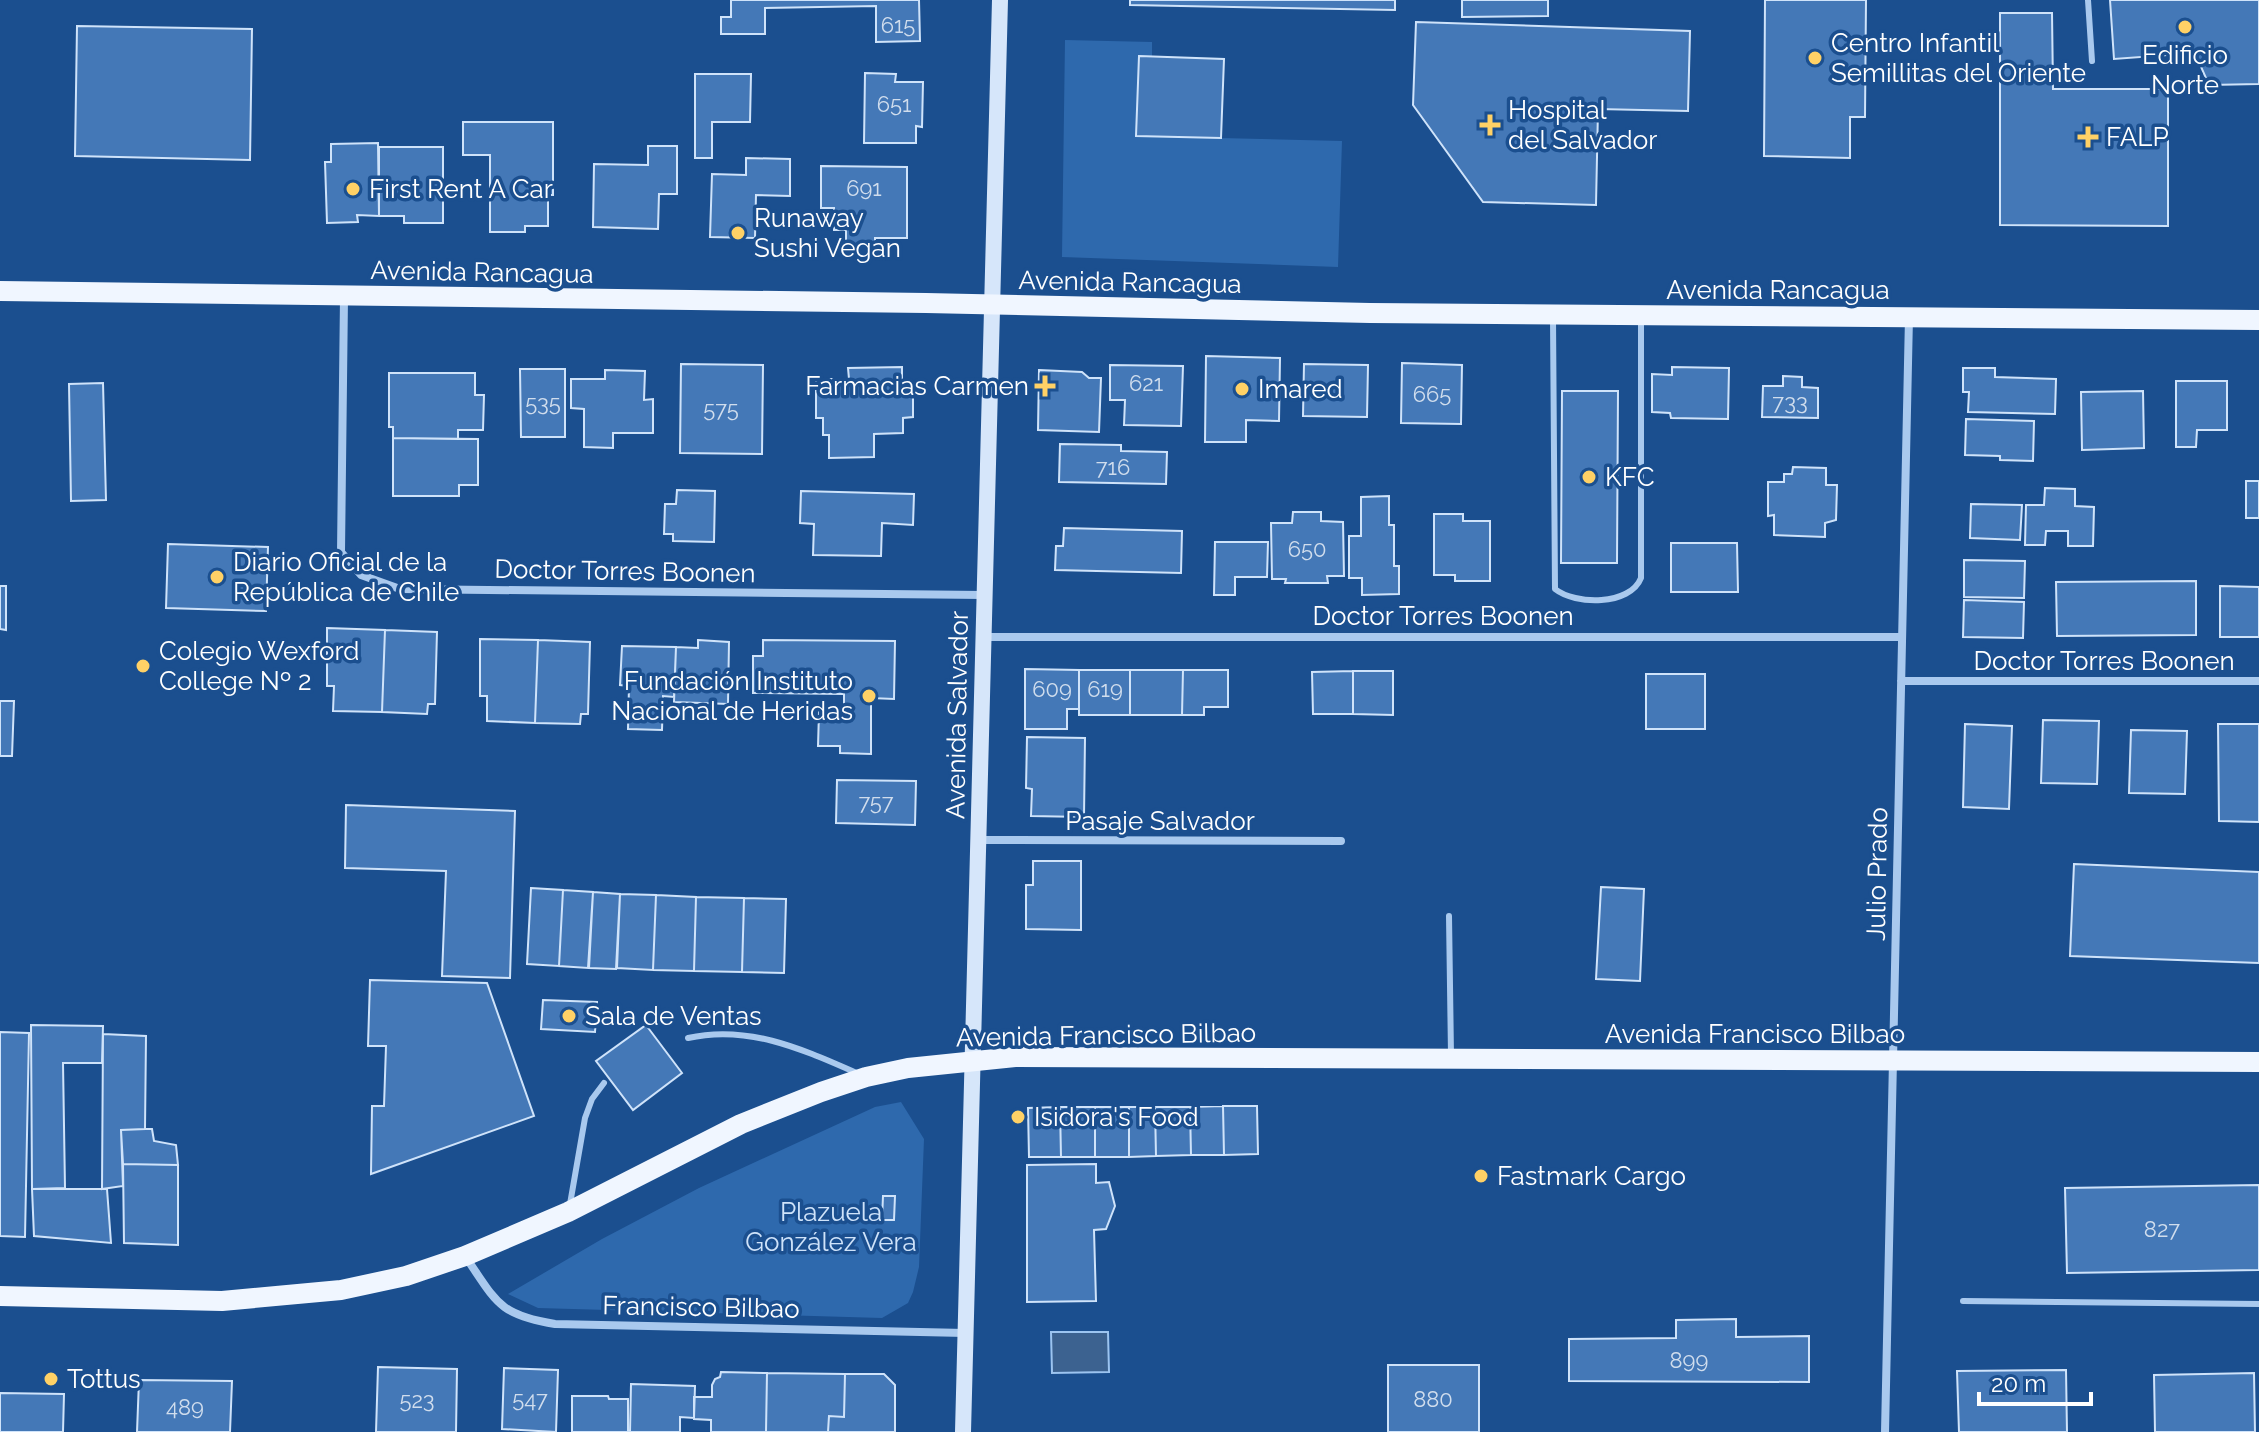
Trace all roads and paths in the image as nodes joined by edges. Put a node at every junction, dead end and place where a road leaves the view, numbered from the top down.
1 (1000, 0) edge
2 (2088, 0) edge
3 (2092, 61) dead end
4 (0, 291) edge
5 (344, 296) junction
6 (991, 305) junction
7 (1553, 314) junction
8 (1641, 315) junction
9 (1909, 317) junction
10 (2259, 320) edge
11 (984, 595) junction
12 (983, 637) junction
13 (1902, 637) junction
14 (1901, 681) junction
15 (2259, 681) edge
16 (978, 840) junction
17 (1341, 841) dead end
18 (1449, 916) dead end
19 (688, 1038) dead end
20 (1451, 1059) junction
21 (973, 1060) junction
22 (1893, 1060) junction
23 (2259, 1062) edge
24 (866, 1077) junction
25 (604, 1083) dead end
26 (568, 1212) junction
27 (465, 1256) junction
28 (0, 1296) edge
29 (1963, 1301) dead end
30 (2259, 1304) edge
31 (966, 1333) junction
32 (963, 1432) edge
33 (1885, 1432) edge

1 - 6 main road, Avenida Salvador
2 - 3 lane
4 - 5 main road, Avenida Rancagua
5 - 6 main road, Avenida Rancagua
5 - 11 street, Doctor Torres Boonen
6 - 7 main road, Avenida Rancagua
6 - 11 main road, Avenida Salvador
7 - 8 main road, Avenida Rancagua
7 - 8 lane
8 - 9 main road, Avenida Rancagua
9 - 10 main road, Avenida Rancagua
9 - 13 street, Julio Prado
11 - 12 main road, Avenida Salvador
12 - 13 street, Doctor Torres Boonen
12 - 16 main road, Avenida Salvador
13 - 14 street, Julio Prado
14 - 15 street, Doctor Torres Boonen
14 - 22 street, Julio Prado
16 - 17 street, Pasaje Salvador
16 - 21 main road, Avenida Salvador
18 - 20 lane
19 - 24 lane
20 - 21 main road, Avenida Francisco Bilbao
20 - 22 main road, Avenida Francisco Bilbao
21 - 24 main road, Avenida Francisco Bilbao
21 - 31 main road, Avenida Salvador
22 - 23 main road, Avenida Francisco Bilbao
22 - 33 street, Julio Prado
24 - 26 main road, Avenida Francisco Bilbao
25 - 26 lane
26 - 27 main road, Avenida Francisco Bilbao
27 - 28 main road, Avenida Francisco Bilbao
27 - 31 street, Francisco Bilbao
29 - 30 lane
31 - 32 main road, Avenida Salvador

